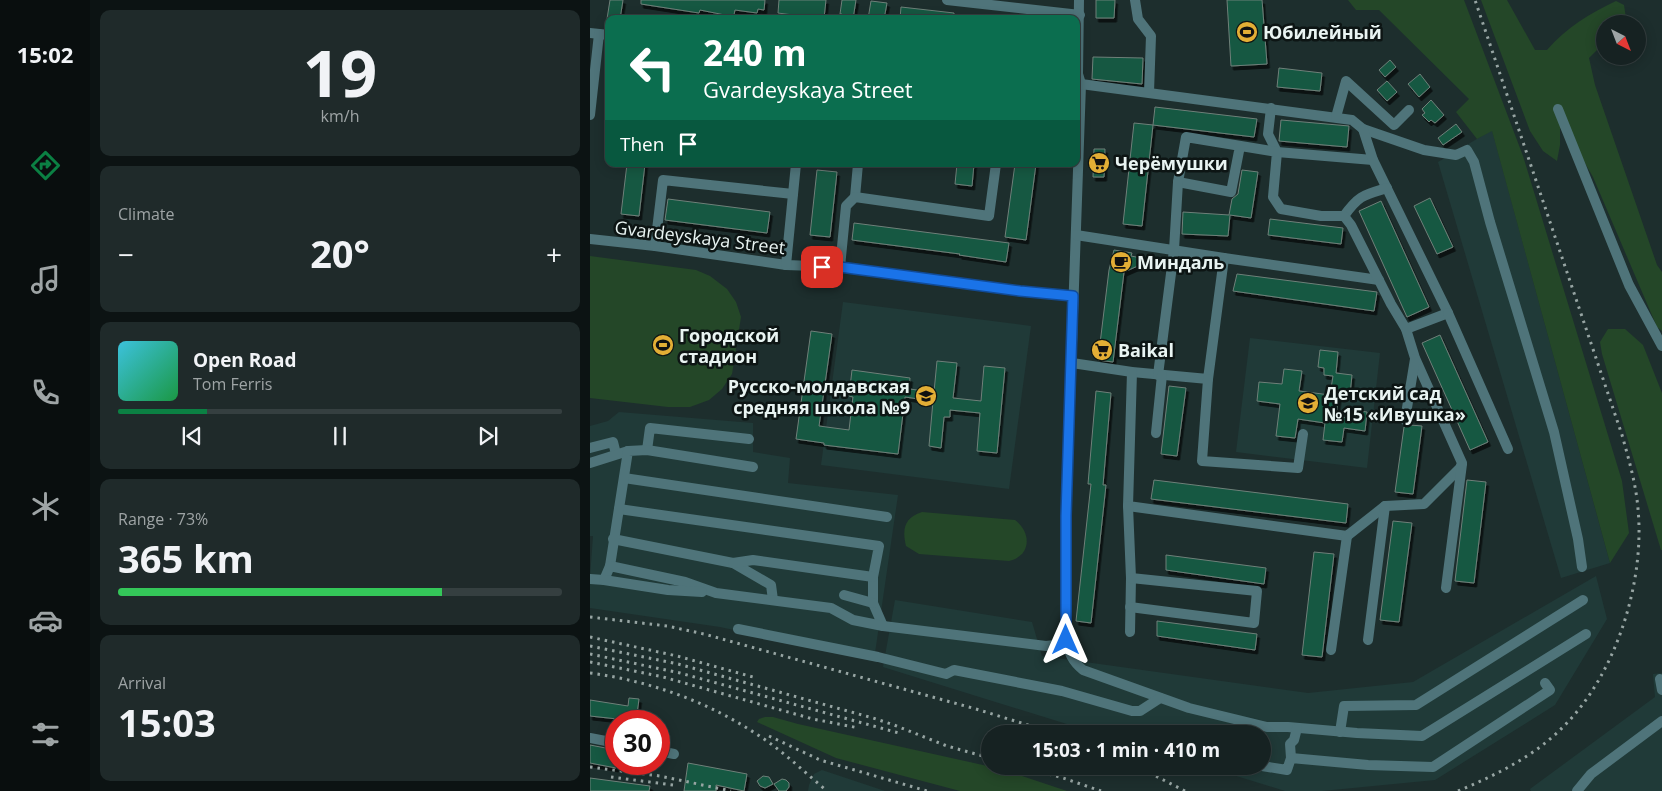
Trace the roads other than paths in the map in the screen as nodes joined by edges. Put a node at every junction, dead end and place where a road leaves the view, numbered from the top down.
1 (947, 0) edge
2 (1079, 0) edge
3 (1135, 0) edge
4 (1080, 15) joint
5 (599, 34) edge
6 (1080, 77) edge
7 (1149, 92) junction
8 (1270, 108) junction
9 (1558, 109) dead end
10 (1409, 110) dead end
11 (590, 115) edge
12 (1336, 117) junction
13 (1363, 129) junction
14 (1240, 146) junction
15 (1277, 152) junction
16 (1373, 160) junction
17 (796, 167) edge
18 (858, 167) edge
19 (996, 167) edge
20 (1077, 167) edge
21 (1178, 182) junction
22 (1387, 188) junction
23 (793, 194) junction
24 (855, 197) junction
25 (1344, 216) junction
26 (1076, 236) junction
27 (590, 239) edge
28 (655, 246) junction
29 (1174, 250) junction
30 (1224, 258) junction
31 (786, 265) junction
32 (840, 267) junction
33 (1379, 280) junction
34 (1073, 296) junction
35 (1448, 314) junction
36 (1406, 329) junction
37 (1662, 346) edge
38 (1415, 358) junction
39 (1072, 363) junction
40 (1132, 372) junction
41 (1160, 375) junction
42 (1208, 379) junction
43 (1405, 420) dead end
44 (1156, 433) dead end
45 (1302, 434) dead end
46 (749, 439) dead end
47 (590, 448) edge
48 (1508, 449) dead end
49 (647, 450) junction
50 (628, 451) junction
51 (616, 454) junction
52 (590, 463) edge
53 (1462, 463) junction
54 (753, 467) dead end
55 (624, 478) junction
56 (1128, 506) junction
57 (1385, 506) junction
58 (619, 509) junction
59 (887, 517) dead end
60 (1347, 536) junction
61 (614, 539) junction
62 (733, 563) junction
63 (610, 566) junction
64 (1582, 567) dead end
65 (873, 577) junction
66 (1131, 578) junction
67 (590, 579) edge
68 (604, 580) junction
69 (1446, 588) dead end
70 (716, 593) junction
71 (844, 595) dead end
72 (773, 600) junction
73 (1583, 600) dead end
74 (873, 602) junction
75 (1130, 607) junction
76 (883, 626) junction
77 (738, 628) dead end
78 (1130, 632) dead end
79 (1586, 634) dead end
80 (1066, 640) junction
81 (1368, 640) dead end
82 (1331, 650) dead end
83 (1545, 683) dead end
84 (1160, 698) junction
85 (1662, 721) edge
86 (1297, 728) junction
87 (1340, 732) junction
88 (590, 738) edge
89 (605, 741) edge
90 (670, 753) edge
91 (674, 754) dead end
92 (1291, 758) junction
93 (1271, 767) edge
94 (1577, 791) edge

1 - 4 street
2 - 4 street
3 - 7 street
5 - 11 street
6 - 7 street
7 - 8 street
8 - 12 street
8 - 15 street
9 - 37 street
10 - 12 street
12 - 13 street
13 - 16 street
13 - 64 street
14 - 15 street
14 - 21 street
14 - 21 street
15 - 16 street
15 - 25 street
16 - 22 street
17 - 23 street
18 - 24 street
19 - 24 street
20 - 26 street
21 - 29 street
22 - 25 street
22 - 35 street
23 - 28 street
23 - 31 street
24 - 32 street
25 - 33 street
26 - 29 street
26 - 34 street
27 - 28 street, Gvardeyskaya Street
28 - 31 street, Gvardeyskaya Street
29 - 30 street
29 - 41 street
30 - 33 street
30 - 42 street
31 - 32 street, Gvardeyskaya Street
32 - 34 street, Gvardeyskaya Street
33 - 36 street
34 - 39 street
35 - 36 street
35 - 48 street
36 - 38 street
38 - 43 street
38 - 53 street
39 - 40 street
39 - 80 street
40 - 41 street
40 - 56 street
41 - 42 street
41 - 44 street
42 - 45 street
46 - 49 street
47 - 51 street
49 - 50 street
49 - 54 street
50 - 51 street
50 - 55 street
51 - 52 street
53 - 57 street
53 - 69 street
55 - 58 street
55 - 59 street
56 - 60 street
56 - 66 street
57 - 60 street
57 - 81 street
58 - 61 street
58 - 65 street
60 - 82 street
61 - 62 street
61 - 63 street
62 - 65 street
62 - 72 street
63 - 68 street
63 - 70 street
65 - 74 street
66 - 75 street
66 - 75 street
67 - 68 street
68 - 70 street
70 - 72 street
71 - 74 street
72 - 76 street
73 - 87 street
74 - 76 street
75 - 78 street
76 - 80 street
77 - 84 street
79 - 87 street
80 - 84 street
83 - 92 street
84 - 86 street
85 - 94 street
86 - 87 street
86 - 92 street
88 - 89 street
90 - 91 street
92 - 93 street

